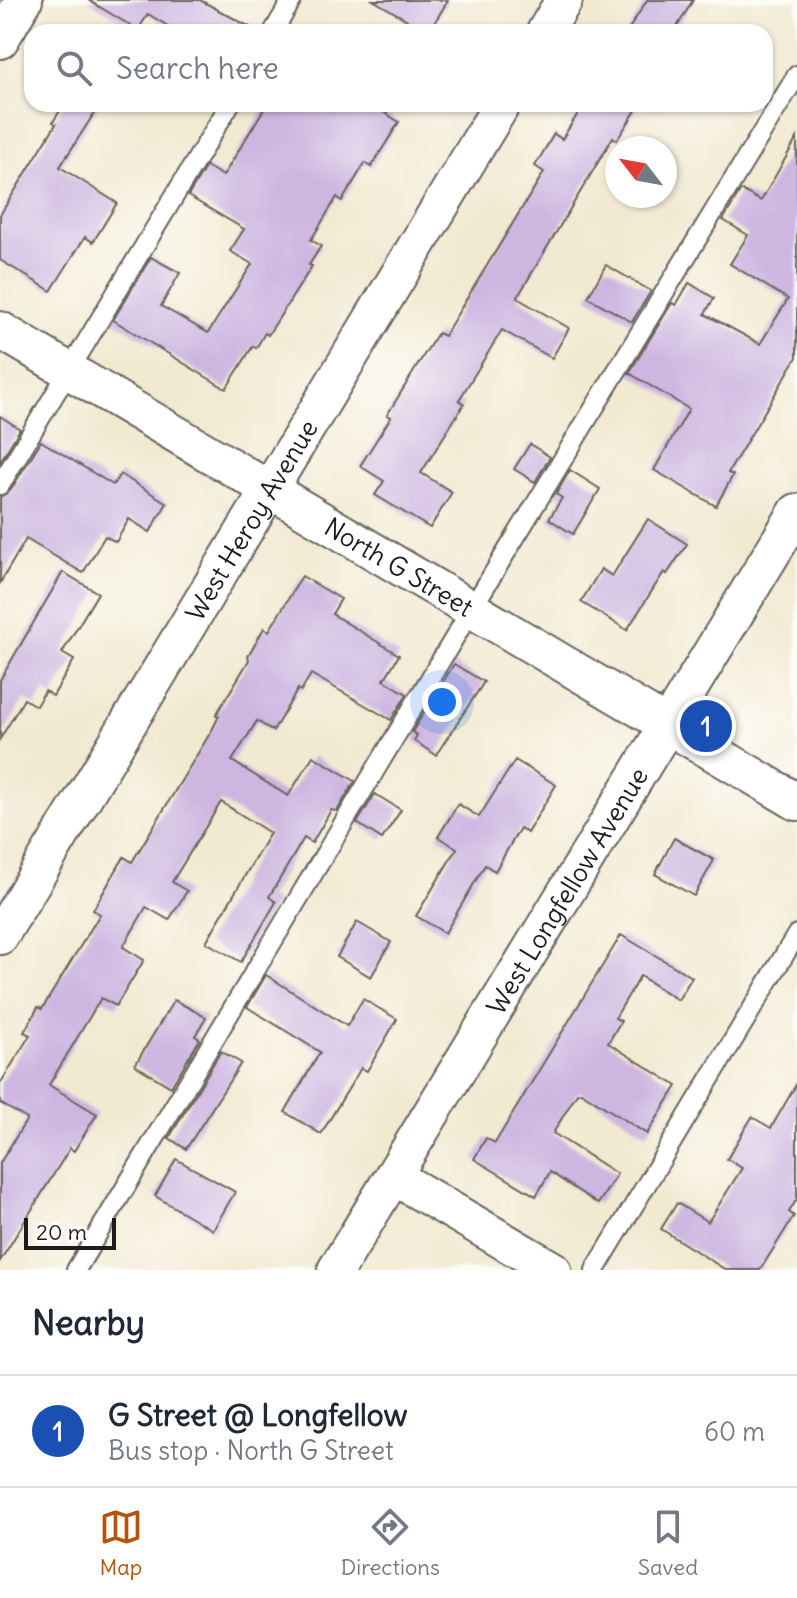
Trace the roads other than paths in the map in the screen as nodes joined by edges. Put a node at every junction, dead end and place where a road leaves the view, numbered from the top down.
1 (24, 0) edge
2 (292, 0) edge
3 (564, 0) edge
4 (278, 24) edge
5 (550, 24) edge
6 (0, 40) edge
7 (797, 75) edge
8 (225, 112) edge
9 (497, 112) edge
10 (0, 330) edge
11 (69, 371) junction
12 (0, 485) edge
13 (269, 490) junction
14 (797, 512) edge
15 (471, 610) junction
16 (666, 725) junction
17 (797, 802) edge
18 (797, 934) edge
19 (0, 936) edge
20 (393, 1176) junction
21 (76, 1270) edge
22 (336, 1270) edge
23 (553, 1270) edge
24 (595, 1270) edge

1 - 6 street
2 - 4 lane
3 - 5 street
7 - 15 lane
8 - 11 lane
9 - 13 street, West Heroy Avenue
10 - 11 street, North G Street
11 - 12 lane
11 - 13 street, North G Street
13 - 15 street, North G Street
13 - 19 street, West Heroy Avenue
14 - 16 street, West Longfellow Avenue
15 - 16 street, North G Street
15 - 21 lane
16 - 17 street, North G Street
16 - 20 street, West Longfellow Avenue
18 - 24 lane
20 - 22 street, West Longfellow Avenue
20 - 23 street

